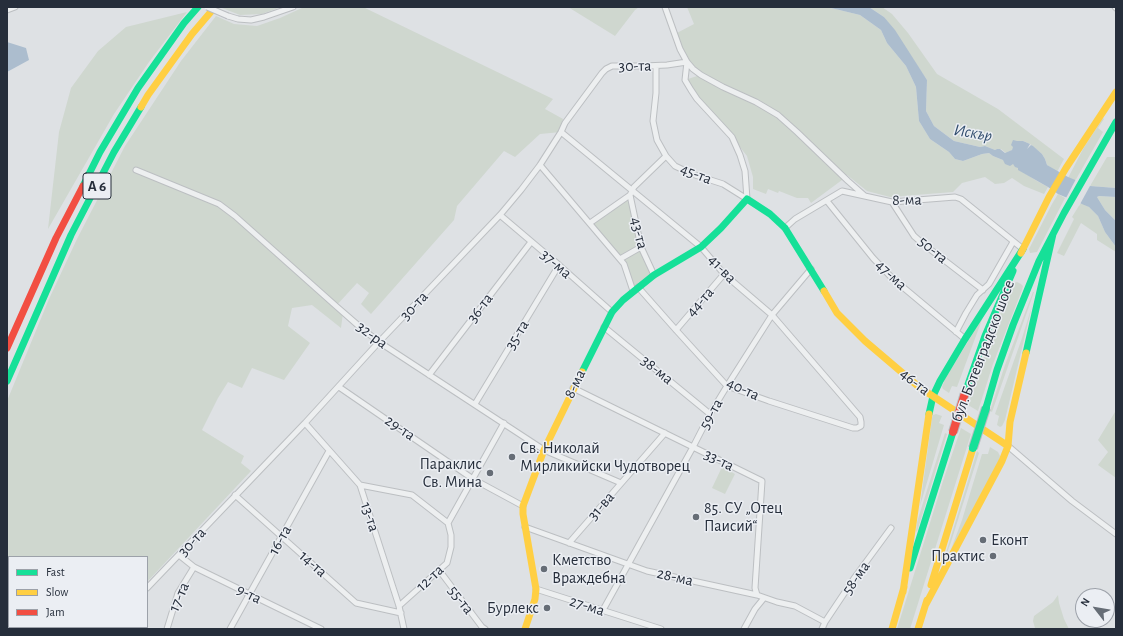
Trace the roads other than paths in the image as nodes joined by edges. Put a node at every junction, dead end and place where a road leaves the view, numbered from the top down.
1 (14, 7) edge
2 (198, 7) edge
3 (207, 7) edge
4 (215, 7) edge
5 (293, 7) edge
6 (665, 7) edge
7 (7, 10) edge
8 (687, 62) junction
9 (656, 66) junction
10 (1116, 92) edge
11 (1116, 122) edge
12 (561, 132) junction
13 (666, 156) junction
14 (540, 165) junction
15 (136, 170) dead end
16 (848, 181) junction
17 (842, 191) junction
18 (631, 193) junction
19 (865, 196) junction
20 (747, 199) junction
21 (827, 200) junction
22 (892, 202) junction
23 (500, 215) junction
24 (590, 223) junction
25 (785, 228) junction
26 (1053, 234) junction
27 (531, 242) junction
28 (1014, 242) junction
29 (641, 247) junction
30 (701, 247) junction
31 (1023, 249) junction
32 (620, 259) junction
33 (559, 265) junction
34 (811, 269) junction
35 (724, 274) junction
36 (654, 275) junction
37 (636, 289) junction
38 (983, 290) junction
39 (612, 312) junction
40 (772, 315) junction
41 (604, 327) junction
42 (676, 330) junction
43 (956, 332) junction
44 (965, 339) junction
45 (380, 342) junction
46 (7, 348) edge
47 (429, 375) junction
48 (7, 381) edge
49 (339, 386) junction
50 (727, 386) junction
51 (574, 388) junction
52 (933, 396) junction
53 (475, 404) junction
54 (710, 414) junction
55 (305, 423) junction
56 (504, 423) junction
57 (861, 426) joint
58 (665, 433) junction
59 (1008, 446) junction
60 (693, 447) junction
61 (544, 450) junction
62 (330, 451) junction
63 (474, 479) junction
64 (621, 483) junction
65 (360, 486) junction
66 (235, 495) junction
67 (523, 506) junction
68 (448, 523) junction
69 (525, 527) junction
70 (891, 528) dead end
71 (1116, 534) edge
72 (282, 537) junction
73 (569, 543) junction
74 (179, 555) junction
75 (447, 563) junction
76 (629, 564) junction
77 (194, 567) junction
78 (439, 570) junction
79 (442, 576) junction
80 (148, 587) edge
81 (536, 589) junction
82 (903, 592) junction
83 (250, 594) junction
84 (757, 595) junction
85 (764, 598) junction
86 (926, 604) junction
87 (399, 606) junction
88 (603, 610) junction
89 (401, 613) junction
90 (826, 622) junction
91 (167, 629) edge
92 (230, 629) edge
93 (321, 629) edge
94 (404, 629) edge
95 (485, 629) edge
96 (525, 629) edge
97 (661, 629) edge
98 (744, 629) edge
99 (822, 629) edge
100 (892, 629) edge
101 (918, 629) edge

1 - 7 street
2 - 46 main road, A 6
3 - 5 street, bridge
4 - 48 main road, A 6
6 - 8 street
8 - 9 street, 30-та
8 - 16 street
8 - 20 street
9 - 12 street, 30-та
9 - 13 street, 45-та
10 - 31 main road, бул. Ботевградско шосе
11 - 26 main road, бул. Ботевградско шосе
12 - 14 street, 30-та
12 - 18 street, 41-ва
13 - 18 street
13 - 20 street, 45-та
14 - 23 street, 30-та
14 - 24 street, 40-та
15 - 45 street, 32-ра
16 - 17 street
16 - 19 street
17 - 19 street, 8-ма
17 - 21 street
18 - 24 street
18 - 29 street, 43-та
18 - 30 street, 41-ва
19 - 22 street, 8-ма
20 - 25 main road, 46-та
20 - 30 main road, 8-ма
21 - 25 street
21 - 43 street, 47-ма
22 - 28 street, 8-ма
22 - 38 street, 50-та
23 - 27 street, 37-ма
23 - 45 street, 30-та
24 - 32 street, 40-та
25 - 34 main road, 46-та
26 - 59 main road
26 - 86 main road, бул. Ботевградско шосе, bridge
27 - 33 street, 37-ма
27 - 47 street, 36-та
28 - 31 street, 8-ма
28 - 38 street
29 - 32 street
29 - 36 street, 43-та
30 - 35 street, 41-ва
30 - 36 main road, 8-ма
31 - 44 main road
31 - 82 main road, бул. Ботевградско шосе, bridge
32 - 37 street, 40-та
33 - 39 street, 37-ма
33 - 53 street, 35-та
34 - 40 street, 59-та
34 - 52 main road, 46-та
35 - 40 street, 41-ва
35 - 42 street, 44-та
36 - 37 main road, 8-ма
37 - 39 main road, 8-ма
37 - 42 street, 40-та
38 - 43 street
39 - 41 main road, 8-ма
40 - 50 street, 59-та
40 - 57 street, 41-ва
41 - 51 main road, 8-ма
41 - 54 street, 38-ма
42 - 50 street, 40-та
43 - 44 street, 47-ма
44 - 52 main road
45 - 47 street, 32-ра
45 - 49 street, 30-та
47 - 53 street, 32-ра
49 - 55 street, 30-та
49 - 63 street, 29-та
50 - 54 street, 59-та
50 - 57 street, 40-та
51 - 58 street, 33-та
51 - 61 main road, 8-ма
52 - 59 main road, 46-та
52 - 82 main road
53 - 56 street, 32-ра
54 - 60 street, 59-та
55 - 62 street, 13-та
55 - 66 street, 30-та
56 - 61 street, 32-ра
56 - 63 street
58 - 60 street, 33-та
58 - 64 street, 31-ва
59 - 71 street, 46-та
59 - 86 main road
60 - 76 street, 59-та
60 - 84 street, 33-та
61 - 64 street, 32-ра
61 - 67 main road, 8-ма
62 - 65 street, 13-та
62 - 72 street, 16-та
63 - 67 street, 29-та
63 - 68 street
64 - 73 street, 31-ва
65 - 68 street
65 - 87 street, 13-та
66 - 72 street, 14-та
66 - 74 street, 30-та
67 - 69 main road, 8-ма
68 - 75 street, 12-та
69 - 73 street, 28-ма
69 - 81 main road, 8-ма
70 - 90 street, 58-ма
72 - 83 street, 16-та
72 - 89 street, 14-та
73 - 76 street, 28-ма
74 - 77 street, 9-та
74 - 80 street, 30-та
75 - 78 street, 12-та
75 - 79 street
76 - 84 street, 28-ма
76 - 88 street, 59-та
77 - 83 street, 9-та
77 - 91 street, 17-та
78 - 79 street, 55-та
78 - 87 street, 12-та
79 - 95 street, 55-та
81 - 88 street, 27-ма
81 - 96 main road, 8-ма
82 - 100 main road, бул. Ботевградско шосе
83 - 92 street, 16-та
83 - 93 street, 9-та
84 - 85 street, 28-ма
85 - 90 street, 28-ма
85 - 98 street
86 - 101 main road, бул. Ботевградско шосе
87 - 89 street, 13-та
88 - 97 street, 27-ма
89 - 94 street, 13-та
90 - 99 street, 58-ма

